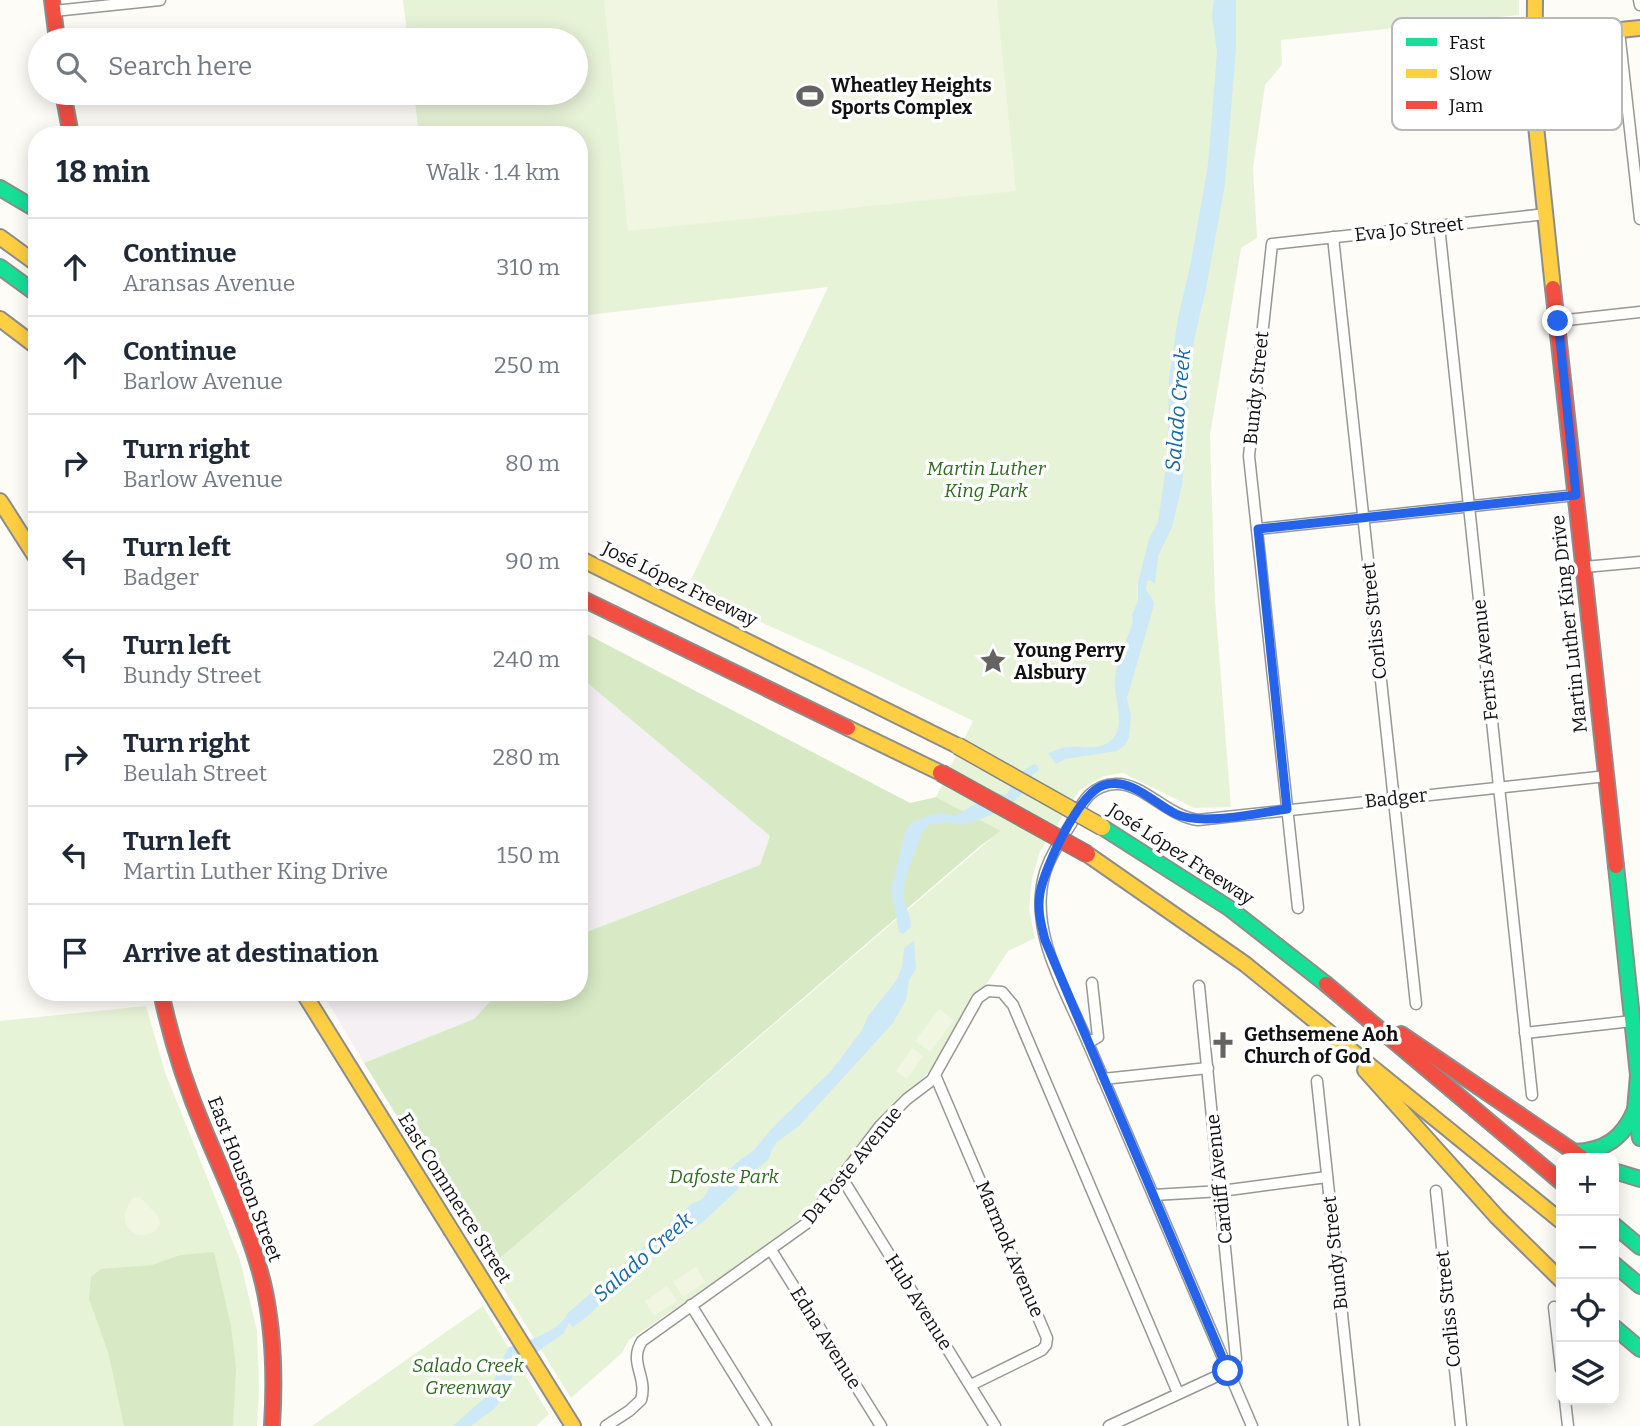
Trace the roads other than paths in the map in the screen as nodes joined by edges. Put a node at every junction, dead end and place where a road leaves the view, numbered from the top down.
1 (160, 0) edge
2 (1535, 0) edge
3 (53, 6) edge
4 (1534, 18) edge
5 (56, 28) edge
6 (1640, 29) edge
7 (1622, 31) edge
8 (1622, 58) edge
9 (65, 105) edge
10 (68, 126) edge
11 (1537, 130) edge
12 (0, 188) edge
13 (28, 203) edge
14 (1546, 214) junction
15 (1640, 219) edge
16 (1439, 226) junction
17 (0, 237) edge
18 (1333, 237) junction
19 (1272, 244) joint
20 (28, 257) edge
21 (0, 267) edge
22 (28, 287) edge
23 (1640, 312) edge
24 (0, 318) edge
25 (1558, 321) junction
26 (28, 340) edge
27 (1576, 495) junction
28 (0, 501) edge
29 (1469, 506) junction
30 (1363, 518) junction
31 (1258, 529) junction
32 (28, 545) edge
33 (588, 562) edge
34 (1640, 562) edge
35 (1584, 567) junction
36 (588, 601) edge
37 (1606, 776) junction
38 (1499, 787) junction
39 (1393, 799) junction
40 (1287, 809) junction
41 (1298, 908) dead end
42 (1306, 967) junction
43 (1092, 983) dead end
44 (1199, 986) dead end
45 (163, 1001) edge
46 (309, 1001) edge
47 (1416, 1004) dead end
48 (1634, 1012) edge
49 (1525, 1033) junction
50 (1338, 1038) junction
51 (1088, 1043) junction
52 (1208, 1068) junction
53 (935, 1075) junction
54 (1103, 1079) junction
55 (1639, 1079) edge
56 (1317, 1081) dead end
57 (1532, 1095) dead end
58 (1635, 1110) junction
59 (1640, 1138) edge
60 (1575, 1153) edge
61 (1588, 1153) edge
62 (1619, 1173) edge
63 (1327, 1177) junction
64 (842, 1178) junction
65 (1556, 1178) edge
66 (1640, 1179) edge
67 (1221, 1191) junction
68 (1436, 1191) dead end
69 (1154, 1195) junction
70 (1556, 1217) edge
71 (1619, 1229) edge
72 (1640, 1247) edge
73 (771, 1250) junction
74 (1619, 1268) edge
75 (1560, 1279) edge
76 (1640, 1286) edge
77 (691, 1305) junction
78 (1554, 1307) dead end
79 (1619, 1331) edge
80 (1558, 1342) edge
81 (1640, 1349) edge
82 (1228, 1371) junction
83 (971, 1385) junction
84 (1178, 1392) junction
85 (1566, 1405) edge
86 (272, 1426) edge
87 (573, 1426) edge
88 (606, 1426) edge
89 (766, 1426) edge
90 (881, 1426) edge
91 (995, 1426) edge
92 (1110, 1426) edge
93 (1252, 1426) edge
94 (1354, 1426) edge
95 (1461, 1426) edge
96 (1568, 1426) edge

1 - 3 street
2 - 4 main road, Martin Luther King Drive
3 - 5 main road
6 - 7 main road
8 - 15 street
9 - 10 main road
11 - 14 main road, Martin Luther King Drive
12 - 13 main road
14 - 16 street, Eva Jo Street
14 - 25 main road, Martin Luther King Drive
16 - 18 street, Eva Jo Street
16 - 29 street, Ferris Avenue
17 - 20 main road
18 - 19 street, Eva Jo Street
18 - 30 street, Corliss Street
19 - 31 street, Bundy Street
21 - 22 main road
23 - 25 street
24 - 26 main road
25 - 27 main road, Martin Luther King Drive
27 - 29 street
27 - 35 main road, Martin Luther King Drive
28 - 32 main road
29 - 30 street
29 - 38 street, Ferris Avenue
30 - 31 street
30 - 39 street, Corliss Street
31 - 40 street, Bundy Street
33 - 42 main road, José López Freeway, bridge
34 - 35 street
35 - 37 main road, Martin Luther King Drive
36 - 50 main road, bridge
37 - 38 street, Badger
37 - 48 main road, Martin Luther King Drive
38 - 39 street, Badger
38 - 49 street, Ferris Avenue
39 - 40 street, Badger
39 - 47 street, Corliss Street
40 - 41 street, Bundy Street
40 - 51 street, Badger
42 - 60 main road
42 - 65 main road, José López Freeway
43 - 51 street
44 - 52 street, Cardiff Avenue
45 - 86 main road, East Houston Street
46 - 87 main road, East Commerce Street
48 - 49 street
48 - 55 main road, Martin Luther King Drive
49 - 57 street, Ferris Avenue
50 - 70 main road
50 - 75 main road
51 - 54 street
52 - 54 street
52 - 67 street, Cardiff Avenue
53 - 64 street, Da Foste Avenue
53 - 83 street, Marmok Avenue
53 - 84 street, Da Foste Avenue
54 - 69 street
55 - 58 main road, Martin Luther King Drive
56 - 63 street, Bundy Street
58 - 59 main road, Martin Luther King Drive
58 - 61 main road
62 - 66 main road
63 - 67 street
63 - 94 street, Bundy Street
64 - 73 street, Da Foste Avenue
64 - 83 street, Hub Avenue
67 - 69 street
67 - 82 street, Cardiff Avenue
68 - 95 street, Corliss Street
69 - 82 street
71 - 72 main road
73 - 77 street, Da Foste Avenue
73 - 90 street, Edna Avenue
74 - 76 main road
77 - 88 street, Da Foste Avenue
77 - 89 street
78 - 80 street
79 - 81 main road
82 - 84 street
82 - 93 street
83 - 91 street, Hub Avenue
84 - 92 street
85 - 96 street

